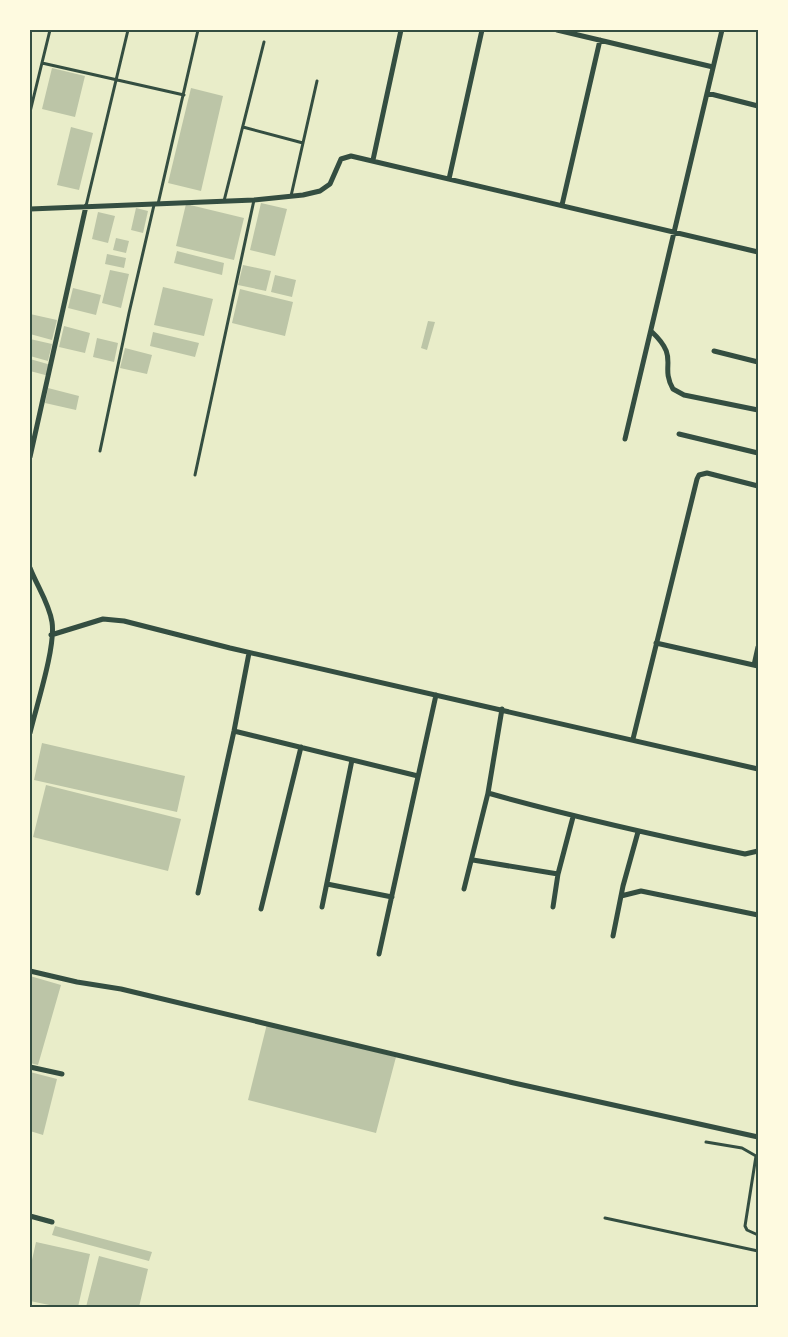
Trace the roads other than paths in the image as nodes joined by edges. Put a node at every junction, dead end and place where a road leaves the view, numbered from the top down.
1 (50, 30) edge
2 (128, 30) edge
3 (198, 30) edge
4 (401, 30) edge
5 (482, 30) edge
6 (557, 30) edge
7 (722, 30) edge
8 (600, 40) junction
9 (264, 42) dead end
10 (42, 63) junction
11 (713, 67) junction
12 (117, 79) junction
13 (317, 81) dead end
14 (707, 93) junction
15 (184, 95) junction
16 (758, 106) edge
17 (30, 112) edge
18 (243, 127) junction
19 (303, 143) junction
20 (373, 160) junction
21 (449, 179) junction
22 (291, 196) junction
23 (254, 200) junction
24 (224, 202) junction
25 (156, 205) junction
26 (562, 205) junction
27 (86, 206) junction
28 (30, 210) edge
29 (674, 232) junction
30 (758, 252) edge
31 (652, 331) junction
32 (714, 351) dead end
33 (758, 362) edge
34 (758, 410) edge
35 (679, 434) dead end
36 (625, 439) dead end
37 (100, 451) dead end
38 (758, 453) edge
39 (30, 457) edge
40 (195, 475) dead end
41 (758, 486) edge
42 (30, 568) edge
43 (52, 635) junction
44 (656, 643) junction
45 (758, 647) edge
46 (249, 653) junction
47 (756, 665) edge
48 (436, 695) junction
49 (502, 709) junction
50 (234, 732) junction
51 (30, 733) edge
52 (633, 739) junction
53 (301, 747) junction
54 (352, 760) junction
55 (758, 769) edge
56 (418, 776) junction
57 (488, 792) junction
58 (573, 817) junction
59 (638, 832) junction
60 (758, 851) edge
61 (473, 860) junction
62 (558, 874) junction
63 (327, 884) junction
64 (464, 890) dead end
65 (198, 893) dead end
66 (621, 896) junction
67 (392, 897) junction
68 (322, 907) dead end
69 (553, 907) dead end
70 (261, 909) dead end
71 (758, 914) edge
72 (613, 936) dead end
73 (379, 954) dead end
74 (30, 971) edge
75 (30, 1067) edge
76 (62, 1074) dead end
77 (758, 1137) edge
78 (706, 1142) dead end
79 (30, 1216) edge
80 (605, 1218) dead end
81 (52, 1222) dead end
82 (758, 1236) edge
83 (758, 1251) edge

1 - 10 lane
2 - 12 lane
3 - 15 lane
4 - 20 street
5 - 21 street
6 - 8 street
7 - 11 street
8 - 11 street
8 - 26 street
9 - 18 lane
10 - 12 lane
10 - 17 lane
11 - 14 street
12 - 15 lane
12 - 27 lane
13 - 19 lane
14 - 16 street
14 - 29 street
15 - 25 lane
18 - 19 lane
18 - 24 lane
19 - 22 lane
20 - 21 street
20 - 22 street
21 - 26 street
22 - 23 street
23 - 24 street
23 - 40 lane
24 - 25 street
25 - 27 street
25 - 37 lane
26 - 29 street
27 - 28 street
27 - 39 street
29 - 30 street
29 - 31 street
31 - 34 street
31 - 36 street
32 - 33 street
35 - 38 street
41 - 44 street
42 - 43 street
43 - 46 street
43 - 51 street
44 - 47 street
44 - 52 street
45 - 47 street
46 - 48 street
46 - 50 street
48 - 49 street
48 - 56 street
49 - 52 street
49 - 57 street
50 - 53 street
50 - 65 street
52 - 55 street
53 - 54 street
53 - 70 street
54 - 56 street
54 - 63 street
56 - 67 street
57 - 58 street
57 - 61 street
58 - 59 street
58 - 62 street
59 - 60 street
59 - 66 street
61 - 62 street
61 - 64 street
62 - 69 street
63 - 67 street
63 - 68 street
66 - 71 street
66 - 72 street
67 - 73 street
74 - 77 street
75 - 76 street
78 - 82 lane
79 - 81 street
80 - 83 lane

